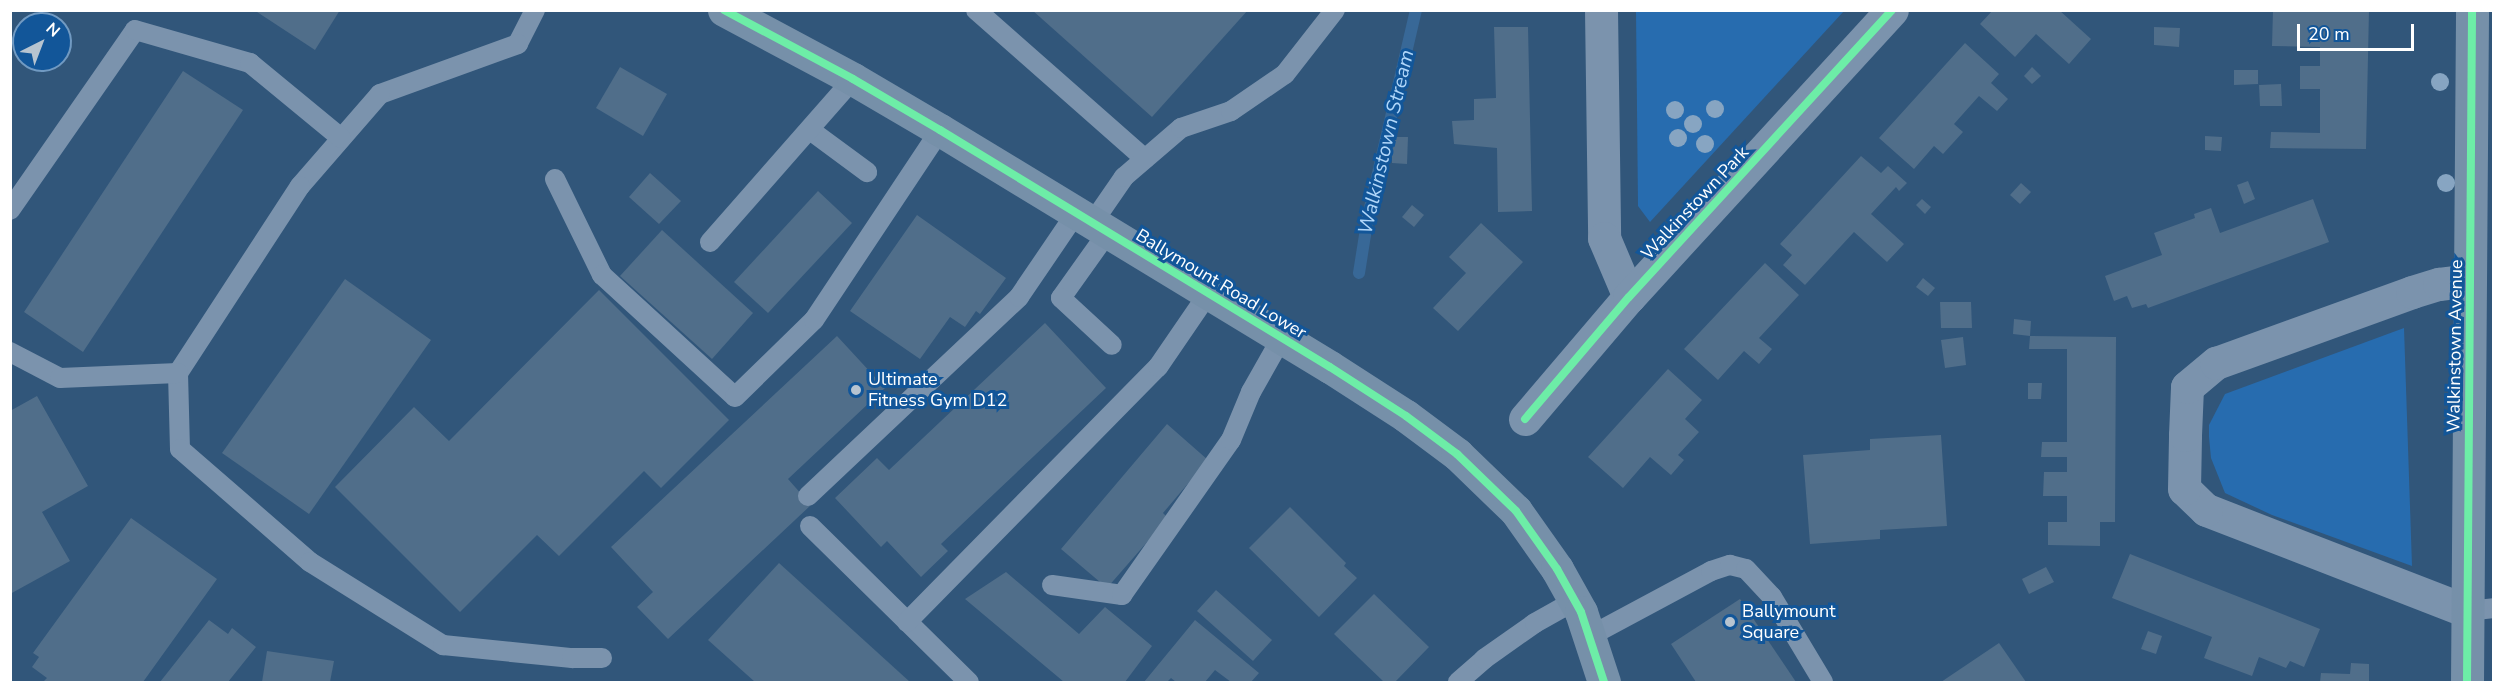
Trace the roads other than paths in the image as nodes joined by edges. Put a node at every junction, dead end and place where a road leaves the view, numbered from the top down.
1 (535, 10) edge
2 (724, 10) edge
3 (976, 10) edge
4 (1335, 10) edge
5 (1601, 10) edge
6 (1892, 10) edge
7 (2472, 10) edge
8 (853, 79) junction
9 (940, 129) junction
10 (810, 130) junction
11 (341, 138) junction
12 (1145, 159) junction
13 (867, 172) dead end
14 (555, 179) dead end
15 (10, 210) edge
16 (1092, 222) junction
17 (710, 242) dead end
18 (2470, 280) junction
19 (1208, 294) junction
20 (1629, 297) junction
21 (1281, 339) junction
22 (1112, 345) dead end
23 (10, 352) edge
24 (178, 373) junction
25 (1525, 419) dead end
26 (808, 496) dead end
27 (810, 526) dead end
28 (1052, 585) dead end
29 (1576, 600) junction
30 (2480, 609) edge
31 (907, 622) junction
32 (1590, 636) junction
33 (602, 657) dead end
34 (969, 682) edge
35 (1458, 682) edge
36 (1604, 682) edge
37 (1823, 682) edge
38 (2467, 682) edge

1 - 11 lane
2 - 8 street, Ballymount Road Lower
3 - 12 lane
4 - 12 lane
5 - 20 street, Walkinstown Park
6 - 20 street, Walkinstown Park
7 - 18 street, Walkinstown Avenue
8 - 9 street, Ballymount Road Lower
8 - 10 lane
9 - 14 lane
9 - 16 street, Ballymount Road Lower
10 - 13 lane
10 - 17 lane
11 - 15 lane
11 - 24 lane
12 - 16 lane
16 - 19 street, Ballymount Road Lower
16 - 22 lane
16 - 26 lane
18 - 30 street, Walkinstown Avenue
18 - 30 street, Walkinstown Avenue
19 - 21 street, Ballymount Road Lower
19 - 31 lane
20 - 25 street, Walkinstown Park
21 - 28 lane
21 - 29 street, Ballymount Road Lower
23 - 24 lane
24 - 33 lane
27 - 31 lane
29 - 32 street, Ballymount Road Lower
29 - 35 lane
30 - 38 street, Walkinstown Avenue
31 - 34 lane
32 - 36 street, Ballymount Road Lower
32 - 37 lane

